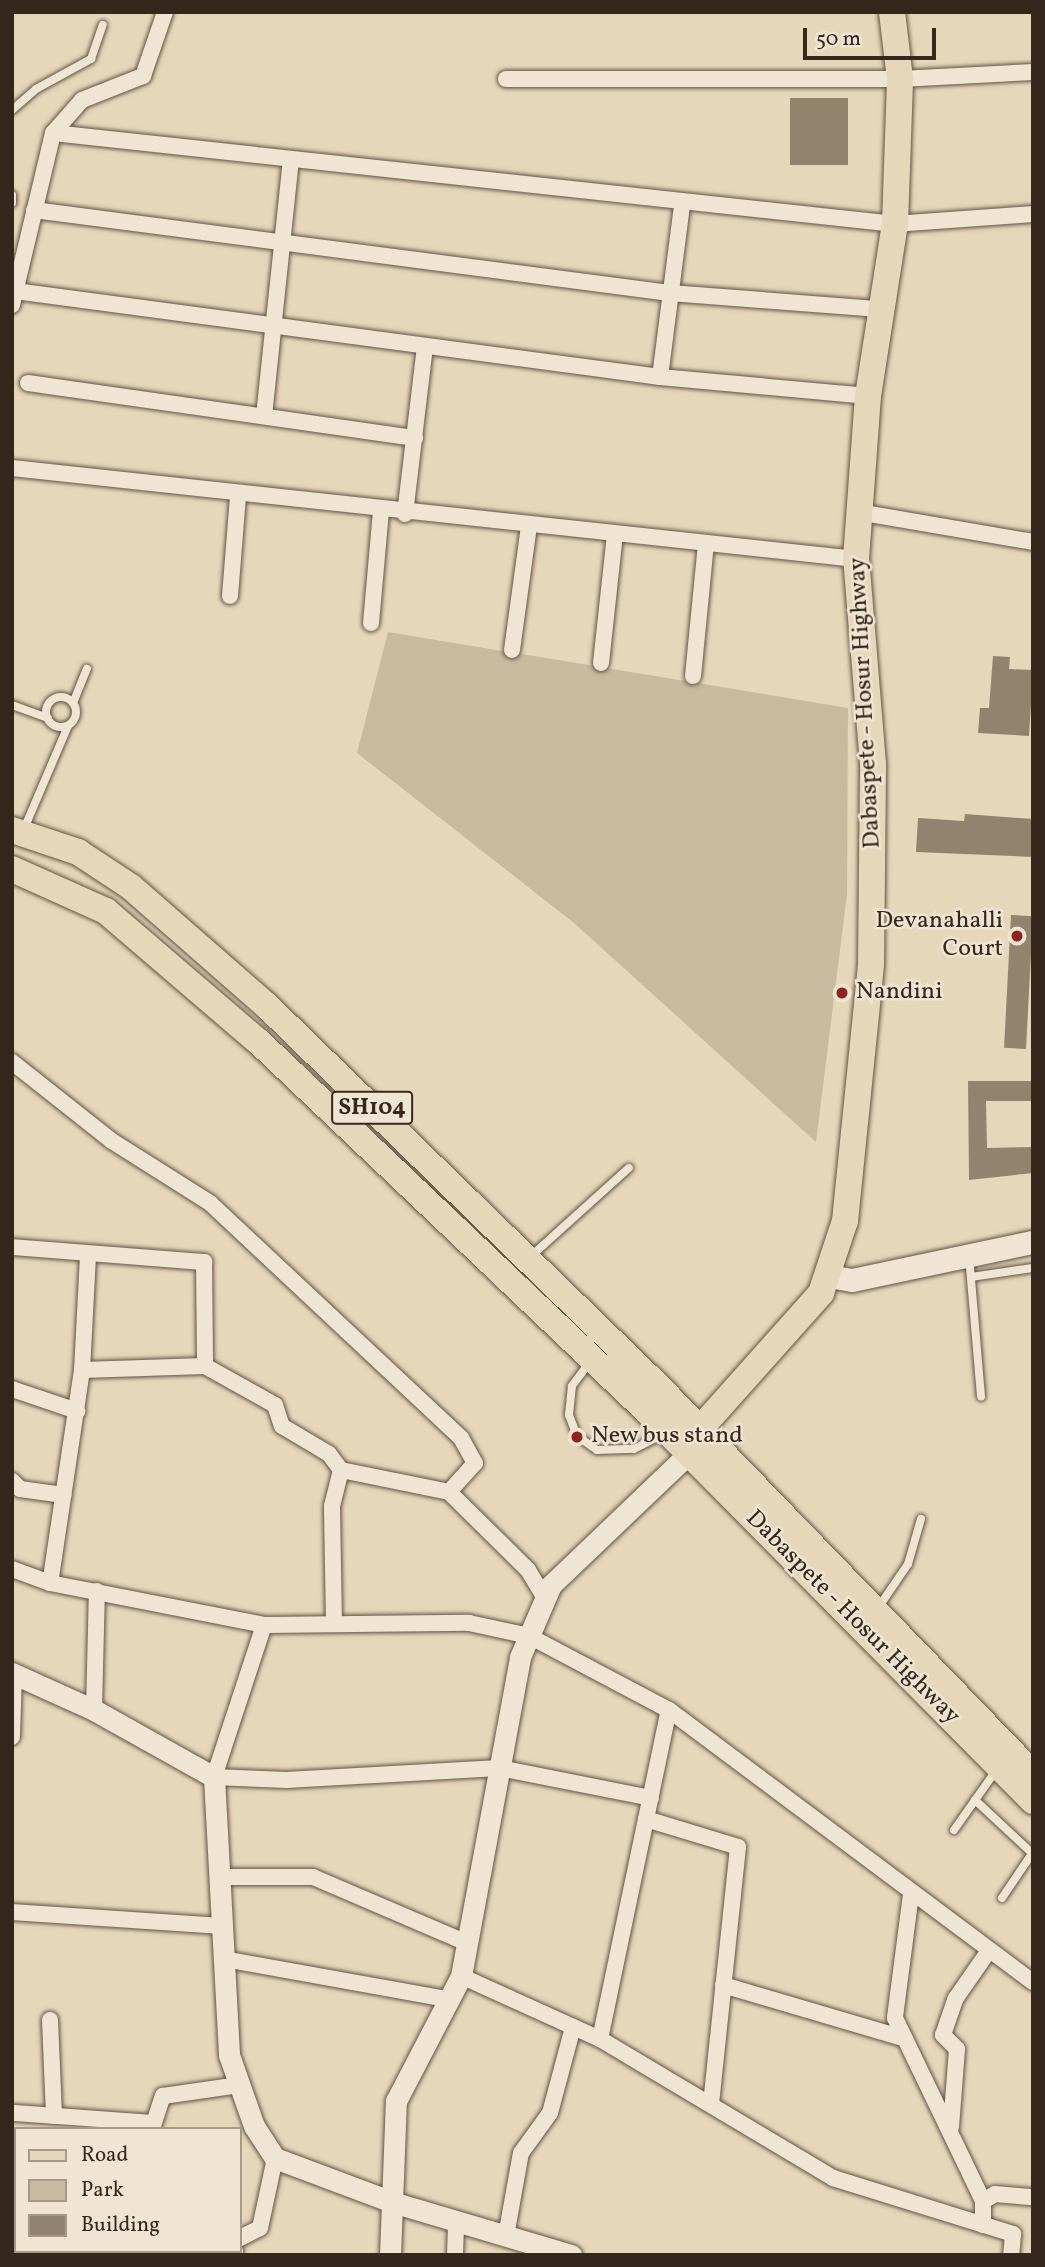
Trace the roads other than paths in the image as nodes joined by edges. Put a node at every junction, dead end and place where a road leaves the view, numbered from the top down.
1 (165, 12) edge
2 (892, 12) edge
3 (103, 25) dead end
4 (1033, 72) edge
5 (506, 79) dead end
6 (900, 79) junction
7 (12, 110) edge
8 (53, 133) junction
9 (291, 161) junction
10 (12, 195) edge
11 (12, 203) edge
12 (682, 205) junction
13 (34, 210) junction
14 (1033, 214) edge
15 (895, 223) junction
16 (282, 243) junction
17 (670, 293) junction
18 (13, 298) edge
19 (879, 309) junction
20 (273, 328) junction
21 (425, 347) junction
22 (660, 377) junction
23 (28, 383) dead end
24 (868, 397) junction
25 (264, 416) junction
26 (415, 438) junction
27 (12, 468) edge
28 (238, 496) junction
29 (382, 512) junction
30 (858, 512) junction
31 (405, 514) junction
32 (528, 526) junction
33 (615, 535) junction
34 (1033, 542) edge
35 (706, 544) junction
36 (856, 559) junction
37 (230, 596) dead end
38 (372, 624) dead end
39 (512, 650) dead end
40 (601, 663) dead end
41 (87, 669) dead end
42 (693, 676) dead end
43 (73, 703) junction
44 (12, 705) edge
45 (48, 718) junction
46 (68, 726) junction
47 (18, 831) edge
48 (12, 869) edge
49 (12, 1062) edge
50 (629, 1168) dead end
51 (1031, 1242) edge
52 (12, 1247) edge
53 (969, 1254) junction
54 (88, 1256) junction
55 (528, 1259) junction
56 (1032, 1268) edge
57 (829, 1276) junction
58 (971, 1277) junction
59 (592, 1359) junction
60 (205, 1366) junction
61 (82, 1370) junction
62 (12, 1389) edge
63 (981, 1396) dead end
64 (76, 1411) junction
65 (674, 1420) junction
66 (695, 1441) junction
67 (341, 1470) junction
68 (12, 1481) edge
69 (449, 1492) junction
70 (64, 1494) junction
71 (921, 1518) dead end
72 (12, 1569) edge
73 (50, 1583) junction
74 (97, 1591) junction
75 (545, 1598) junction
76 (874, 1613) junction
77 (334, 1624) junction
78 (264, 1625) junction
79 (529, 1636) junction
80 (13, 1674) edge
81 (94, 1710) junction
82 (670, 1710) junction
83 (12, 1737) edge
84 (999, 1767) junction
85 (499, 1768) junction
86 (1033, 1774) edge
87 (214, 1777) junction
88 (651, 1798) junction
89 (975, 1800) junction
90 (1033, 1801) edge
91 (646, 1819) junction
92 (954, 1830) dead end
93 (1032, 1853) edge
94 (220, 1877) junction
95 (911, 1894) junction
96 (1002, 1898) dead end
97 (12, 1912) edge
98 (222, 1926) junction
99 (467, 1943) junction
100 (988, 1952) junction
101 (224, 1959) junction
102 (461, 1976) junction
103 (1033, 1982) edge
104 (723, 1985) junction
105 (451, 2000) junction
106 (50, 2020) dead end
107 (573, 2027) junction
108 (900, 2037) junction
109 (600, 2039) junction
110 (239, 2085) junction
111 (711, 2102) junction
112 (15, 2113) dead end
113 (54, 2116) junction
114 (153, 2126) edge
115 (951, 2127) junction
116 (275, 2158) junction
117 (1033, 2197) edge
118 (983, 2201) junction
119 (392, 2202) junction
120 (456, 2221) junction
121 (983, 2225) junction
122 (506, 2236) junction
123 (242, 2237) edge
124 (567, 2254) edge
125 (390, 2255) edge
126 (455, 2255) edge
127 (1011, 2255) edge

1 - 8 street
2 - 6 main road, Dabaspete - Hosur Highway
3 - 7 lane
4 - 6 street
5 - 6 street
6 - 15 main road, Dabaspete - Hosur Highway
8 - 9 street
8 - 13 street
9 - 12 street
9 - 16 street
10 - 11 lane
12 - 15 street
12 - 17 street
13 - 16 street
13 - 18 street
14 - 15 street
15 - 19 main road, Dabaspete - Hosur Highway
16 - 17 street
16 - 20 street
17 - 19 street
17 - 22 street
18 - 20 street
19 - 24 main road, Dabaspete - Hosur Highway
20 - 21 street
20 - 25 street
21 - 22 street
21 - 26 street
22 - 24 street
23 - 25 street
24 - 30 main road, Dabaspete - Hosur Highway
25 - 26 street
26 - 31 street
27 - 28 street
28 - 29 street
28 - 37 street
29 - 31 street
29 - 38 street
30 - 34 street
30 - 36 main road, Dabaspete - Hosur Highway
31 - 32 street
32 - 33 street
32 - 39 street
33 - 35 street
33 - 40 street
35 - 36 street
35 - 42 street
36 - 57 main road, Dabaspete - Hosur Highway
41 - 43 lane
43 - 45 lane
43 - 46 lane
44 - 45 lane
45 - 46 lane
46 - 47 lane
47 - 55 main road, SH104
48 - 59 main road, SH104
49 - 69 street
50 - 55 lane
51 - 53 main road
51 - 56 lane
52 - 54 street
53 - 57 main road
53 - 58 lane
54 - 60 street
54 - 61 street
55 - 65 main road, SH104
56 - 58 lane
57 - 66 main road, Dabaspete - Hosur Highway
58 - 63 lane
59 - 65 main road, SH104
59 - 65 lane
60 - 61 street
60 - 67 street
61 - 64 street
62 - 64 street
64 - 70 street
65 - 66 main road, SH104
66 - 75 street
66 - 76 main road, Dabaspete - Hosur Highway
66 - 84 main road, Dabaspete - Hosur Highway
67 - 69 street
67 - 77 street
68 - 70 street
69 - 75 street
70 - 73 street
71 - 76 lane
72 - 73 street
73 - 74 street
74 - 78 street
74 - 81 street
75 - 79 street
76 - 86 main road, Dabaspete - Hosur Highway
77 - 78 street
77 - 79 street
78 - 87 street
79 - 82 street
79 - 85 street
80 - 81 street
80 - 83 street
81 - 87 street
82 - 88 street
82 - 95 street
84 - 89 lane
84 - 90 main road, Dabaspete - Hosur Highway
85 - 87 street
85 - 88 street
85 - 99 street
87 - 94 street
88 - 91 street
89 - 92 lane
89 - 93 lane
91 - 104 street
91 - 109 street
93 - 96 lane
94 - 98 street
94 - 99 street
95 - 100 street
95 - 108 street
97 - 98 street
98 - 101 street
99 - 102 street
100 - 103 street
100 - 115 street
101 - 105 street
101 - 110 street
102 - 105 street
102 - 107 street
104 - 108 street
104 - 111 street
105 - 119 street
106 - 113 street
107 - 109 street
107 - 122 street
108 - 115 street
109 - 111 street
110 - 114 street
110 - 116 street
111 - 121 street
112 - 113 street
113 - 114 street
115 - 118 street
116 - 119 street
116 - 123 street
117 - 118 street
118 - 121 street
119 - 120 street
119 - 125 street
120 - 122 street
120 - 126 street
121 - 127 street
122 - 124 street

